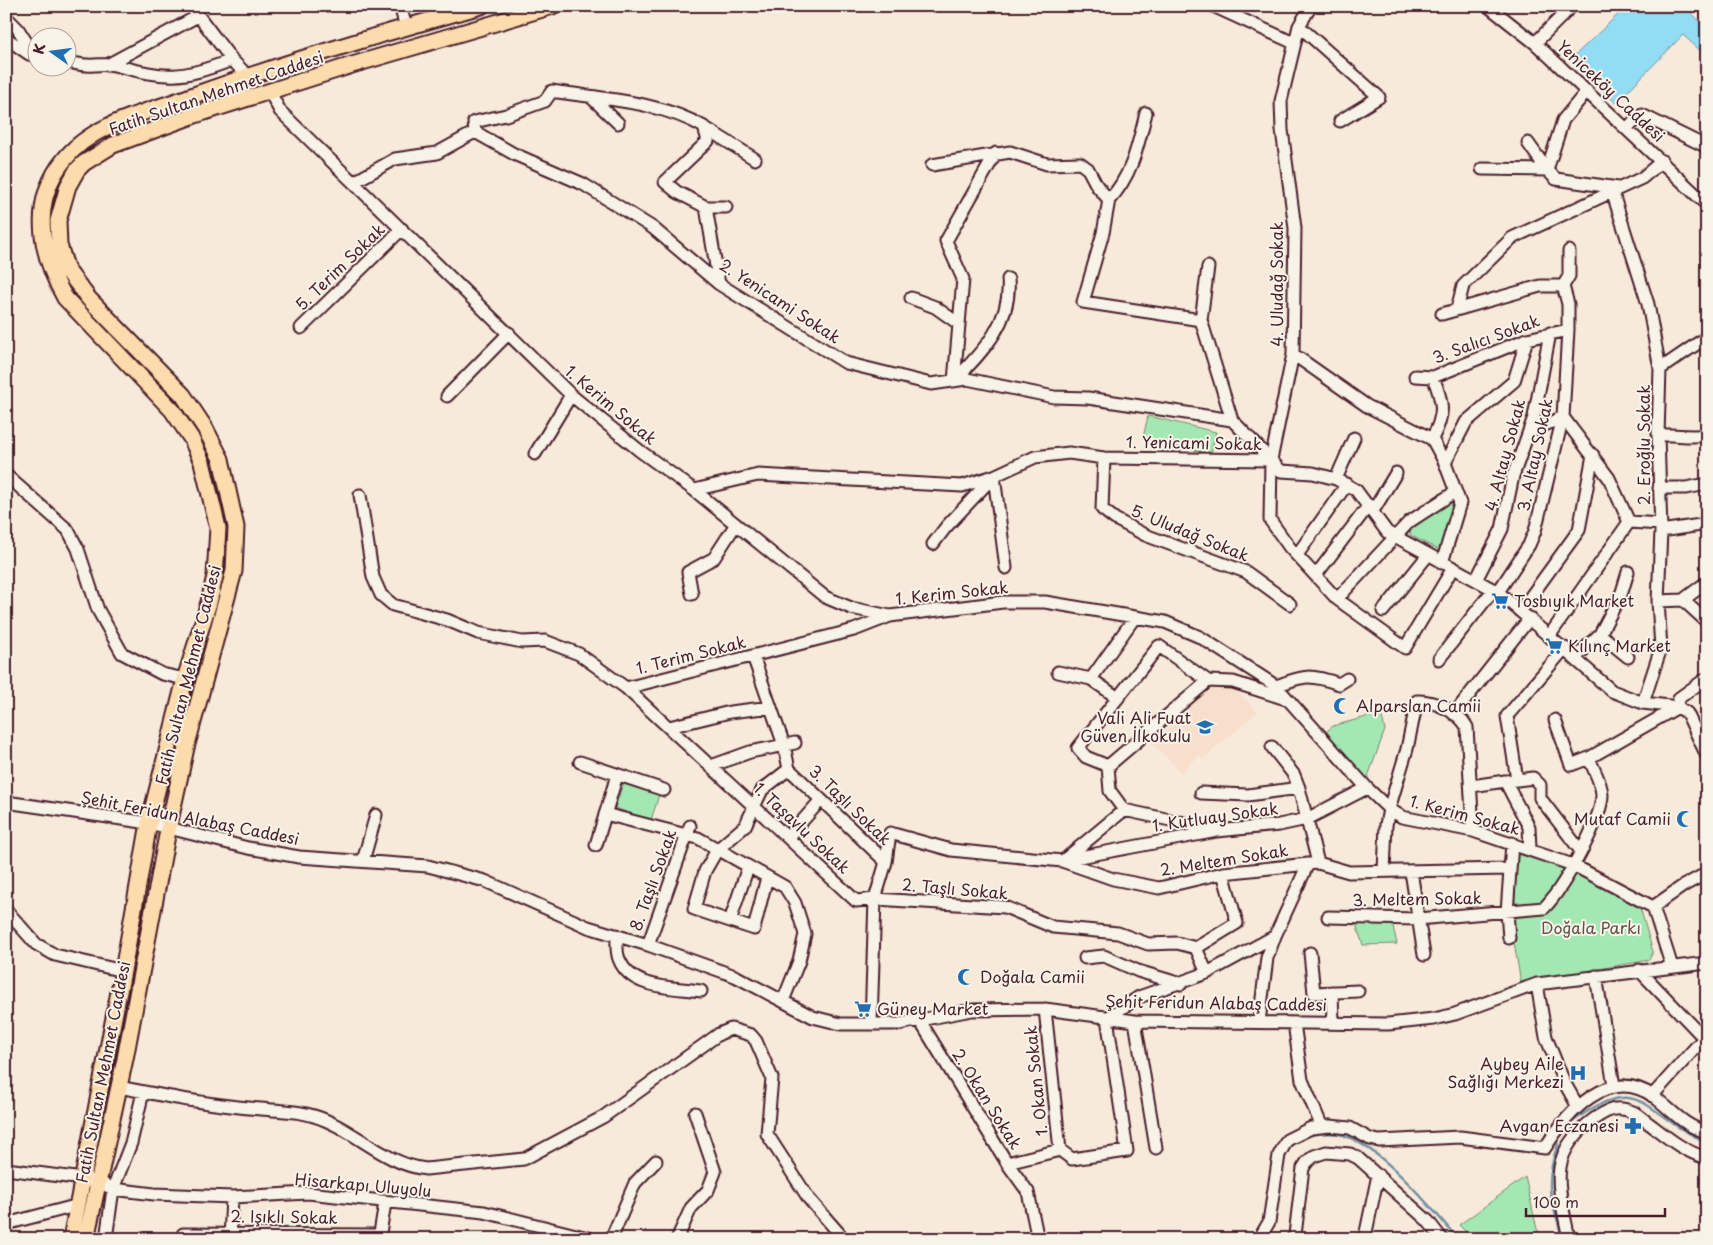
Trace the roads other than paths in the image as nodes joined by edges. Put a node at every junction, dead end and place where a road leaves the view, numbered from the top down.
1 (190, 6) edge
2 (400, 6) edge
3 (481, 6) edge
4 (553, 6) edge
5 (1213, 6) edge
6 (1311, 6) edge
7 (1488, 6) edge
8 (1572, 6) edge
9 (198, 16) junction
10 (6, 17) edge
11 (1299, 26) junction
12 (406, 27) junction
13 (6, 38) edge
14 (1294, 43) junction
15 (1535, 43) junction
16 (28, 44) edge
17 (28, 53) edge
18 (232, 60) junction
19 (78, 63) edge
20 (107, 65) junction
21 (248, 76) junction
22 (1587, 91) junction
23 (270, 92) junction
24 (591, 97) junction
25 (1146, 113) dead end
26 (1340, 121) dead end
27 (618, 123) dead end
28 (704, 127) junction
29 (1627, 128) junction
30 (475, 132) junction
31 (1528, 143) dead end
32 (1707, 147) edge
33 (996, 154) junction
34 (755, 159) dead end
35 (1662, 161) junction
36 (932, 165) dead end
37 (1482, 169) dead end
38 (1547, 170) junction
39 (354, 182) junction
40 (1615, 189) junction
41 (1109, 200) junction
42 (1707, 205) edge
43 (706, 207) junction
44 (726, 207) dead end
45 (402, 229) junction
46 (1569, 251) dead end
47 (1208, 267) dead end
48 (1008, 279) dead end
49 (720, 284) junction
50 (1563, 286) junction
51 (911, 298) dead end
52 (1458, 309) junction
53 (1442, 314) dead end
54 (1201, 320) junction
55 (959, 324) junction
56 (301, 328) dead end
57 (1568, 330) junction
58 (509, 333) junction
59 (1550, 333) junction
60 (1707, 337) edge
61 (1527, 339) junction
62 (1293, 354) junction
63 (1660, 369) junction
64 (1415, 376) dead end
65 (1433, 377) junction
66 (954, 381) junction
67 (571, 395) junction
68 (447, 396) dead end
69 (1563, 417) junction
70 (1232, 420) junction
71 (1529, 432) junction
72 (1658, 435) junction
73 (1707, 435) edge
74 (1354, 438) dead end
75 (1432, 439) junction
76 (535, 454) dead end
77 (1593, 455) junction
78 (1104, 458) junction
79 (1272, 460) junction
80 (1445, 463) junction
81 (1396, 473) dead end
82 (6, 475) edge
83 (994, 476) junction
84 (1336, 479) junction
85 (1347, 484) junction
86 (1707, 484) edge
87 (1659, 488) junction
88 (694, 490) junction
89 (1455, 492) junction
90 (360, 495) dead end
91 (1371, 508) junction
92 (1629, 522) junction
93 (736, 524) junction
94 (1707, 524) edge
95 (1661, 528) junction
96 (1396, 538) junction
97 (933, 544) dead end
98 (1297, 555) junction
99 (1428, 555) junction
100 (1442, 563) junction
101 (1006, 568) dead end
102 (1453, 568) junction
103 (1628, 572) dead end
104 (1316, 575) junction
105 (1476, 580) junction
106 (1707, 582) edge
107 (1496, 590) junction
108 (692, 594) dead end
109 (1337, 599) junction
110 (1683, 600) junction
111 (1658, 601) junction
112 (1290, 604) dead end
113 (1383, 611) dead end
114 (1526, 614) junction
115 (890, 616) junction
116 (1135, 616) junction
117 (1707, 622) edge
118 (1600, 634) junction
119 (1550, 635) junction
120 (1565, 648) junction
121 (752, 656) junction
122 (1628, 657) dead end
123 (1439, 658) dead end
124 (1575, 658) junction
125 (1058, 672) dead end
126 (1707, 678) edge
127 (185, 679) junction
128 (1091, 679) junction
129 (1347, 679) dead end
130 (1208, 682) junction
131 (1276, 686) junction
132 (626, 688) junction
133 (1118, 698) junction
134 (1290, 701) junction
135 (1643, 703) junction
136 (770, 707) junction
137 (1678, 707) junction
138 (1454, 714) junction
139 (1555, 720) dead end
140 (669, 727) junction
141 (789, 744) junction
142 (1272, 747) dead end
143 (1707, 756) edge
144 (1589, 758) junction
145 (580, 762) dead end
146 (711, 766) junction
147 (1108, 766) junction
148 (789, 769) junction
149 (617, 775) junction
150 (1517, 780) junction
151 (1505, 781) junction
152 (1472, 786) junction
153 (1299, 788) junction
154 (1366, 788) junction
155 (664, 790) dead end
156 (1200, 793) dead end
157 (820, 800) junction
158 (6, 802) edge
159 (754, 806) junction
160 (1389, 808) junction
161 (1124, 810) junction
162 (376, 814) dead end
163 (605, 814) junction
164 (1307, 819) junction
165 (149, 823) junction
166 (168, 830) junction
167 (688, 831) junction
168 (1217, 831) junction
169 (1473, 831) junction
170 (788, 837) junction
171 (1512, 843) junction
172 (596, 845) dead end
173 (1530, 849) junction
174 (717, 850) junction
175 (1580, 850) junction
176 (363, 861) junction
177 (1062, 861) junction
178 (886, 862) junction
179 (1313, 864) junction
180 (1573, 865) junction
181 (748, 867) junction
182 (1509, 869) junction
183 (1384, 871) junction
184 (1411, 871) junction
185 (1223, 873) junction
186 (1707, 873) edge
187 (767, 877) junction
188 (875, 899) junction
189 (1653, 907) junction
190 (6, 910) edge
191 (1507, 912) junction
192 (1328, 917) dead end
193 (1418, 918) junction
194 (730, 921) junction
195 (617, 935) junction
196 (1275, 936) junction
197 (1509, 938) dead end
198 (648, 944) junction
199 (1196, 948) junction
200 (1310, 953) dead end
201 (1424, 955) dead end
202 (1085, 958) dead end
203 (1707, 963) edge
204 (1672, 967) junction
205 (1640, 970) junction
206 (123, 971) junction
207 (1207, 973) junction
208 (1596, 976) junction
209 (1181, 984) junction
210 (1537, 984) junction
211 (701, 991) dead end
212 (1358, 991) dead end
213 (1332, 992) junction
214 (783, 1001) junction
215 (1045, 1009) junction
216 (1107, 1018) junction
217 (920, 1021) junction
218 (1135, 1021) junction
219 (1259, 1022) junction
220 (1294, 1023) junction
221 (1333, 1023) junction
222 (871, 1024) junction
223 (1706, 1040) edge
224 (1614, 1086) junction
225 (118, 1087) junction
226 (143, 1092) junction
227 (1652, 1096) junction
228 (1577, 1105) junction
229 (695, 1113) dead end
230 (1566, 1118) junction
231 (1322, 1126) junction
232 (1707, 1132) edge
233 (1577, 1134) junction
234 (1156, 1148) dead end
235 (1060, 1150) junction
236 (1707, 1158) edge
237 (656, 1161) dead end
238 (1007, 1163) junction
239 (6, 1169) edge
240 (1378, 1174) junction
241 (83, 1179) junction
242 (99, 1182) junction
243 (113, 1189) junction
244 (232, 1197) junction
245 (384, 1203) junction
246 (78, 1205) junction
247 (6, 1224) edge
248 (183, 1234) dead end
249 (1037, 1235) dead end
250 (231, 1236) edge
251 (380, 1237) edge
252 (71, 1239) edge
253 (86, 1239) edge
254 (106, 1239) edge
255 (592, 1239) edge
256 (611, 1239) edge
257 (678, 1239) edge
258 (844, 1239) edge
259 (1259, 1239) edge
260 (1292, 1239) edge
261 (1369, 1239) edge
262 (1442, 1239) edge
263 (1569, 1239) edge

1 - 9 street
2 - 12 street
3 - 12 main road, Fatih Sultan Mehmet Caddesi
4 - 23 main road, Fatih Sultan Mehmet Caddesi
5 - 14 street
6 - 11 street, 4. Uludağ Sokak
7 - 15 street, Yeniceköy Caddesi
8 - 15 street
9 - 18 street
9 - 20 street
10 - 16 street
11 - 14 street, 4. Uludağ Sokak
11 - 26 street
12 - 21 main road, Fatih Sultan Mehmet Caddesi
13 - 17 street
14 - 62 street, 4. Uludağ Sokak
15 - 22 street, Yeniceköy Caddesi
18 - 20 street
18 - 21 street
19 - 20 street
21 - 127 main road, Fatih Sultan Mehmet Caddesi
22 - 29 street, Yeniceköy Caddesi
22 - 38 street
23 - 39 street, 1. Kerim Sokak
23 - 166 main road, Fatih Sultan Mehmet Caddesi
24 - 27 street
24 - 28 street
24 - 30 street
25 - 41 street
28 - 34 street
28 - 43 street
29 - 32 street
29 - 35 street, Yeniceköy Caddesi
30 - 39 street
30 - 49 street, 2. Yenicami Sokak
31 - 38 street
33 - 36 street
33 - 41 street
33 - 55 street
35 - 40 street
35 - 42 street, Yeniceköy Caddesi
37 - 38 street
38 - 40 street
39 - 45 street, 1. Kerim Sokak
40 - 52 street
40 - 63 street, 2. Eroğlu Sokak
41 - 54 street
43 - 44 street
43 - 49 street
45 - 56 street, 5. Terim Sokak
45 - 58 street, 1. Kerim Sokak
46 - 50 street
47 - 54 street
48 - 66 street
49 - 66 street, 2. Yenicami Sokak
50 - 52 street
50 - 57 street, 3. Altay Sokak
51 - 55 street
52 - 53 street
54 - 70 street
55 - 66 street
57 - 59 street, 3. Salıcı Sokak
57 - 69 street, 3. Altay Sokak
58 - 67 street, 1. Kerim Sokak
58 - 68 street
59 - 61 street, 3. Salıcı Sokak
59 - 71 street, 4. Altay Sokak
60 - 63 street
61 - 65 street, 3. Salıcı Sokak
61 - 80 street
62 - 75 street
62 - 79 street, 4. Uludağ Sokak
63 - 72 street, 2. Eroğlu Sokak
64 - 65 street, 3. Salıcı Sokak
65 - 75 street
66 - 70 street, 2. Yenicami Sokak
67 - 76 street
67 - 88 street, 1. Kerim Sokak
69 - 71 street
69 - 77 street
69 - 107 street, 3. Altay Sokak
70 - 79 street
71 - 105 street, 4. Altay Sokak
72 - 73 street
72 - 87 street, 2. Eroğlu Sokak
74 - 84 street
75 - 80 street
77 - 92 street
77 - 114 street
78 - 79 street, 1. Yenicami Sokak
78 - 83 street, 1. Yenicami Sokak
78 - 112 street, 5. Uludağ Sokak
79 - 84 street, 1. Yenicami Sokak
79 - 98 street, 4. Uludağ Sokak
80 - 89 street
81 - 91 street
82 - 127 street
83 - 88 street, 1. Yenicami Sokak
83 - 97 street
83 - 101 street
84 - 85 street, 1. Yenicami Sokak
85 - 91 street, 1. Yenicami Sokak
85 - 98 street
86 - 87 street
87 - 95 street, 2. Eroğlu Sokak
88 - 93 street, 1. Kerim Sokak
89 - 96 street
89 - 100 street
90 - 132 street, 1. Terim Sokak
91 - 96 street, 1. Yenicami Sokak
91 - 104 street
92 - 95 street
92 - 119 street
93 - 108 street
93 - 115 street, 1. Kerim Sokak
94 - 95 street
95 - 111 street, 2. Eroğlu Sokak
96 - 99 street, 1. Yenicami Sokak
96 - 109 street
98 - 104 street, 4. Uludağ Sokak
99 - 100 street, 1. Yenicami Sokak
99 - 113 street
100 - 102 street, 1. Yenicami Sokak
102 - 105 street, 1. Yenicami Sokak
102 - 109 street, 4. Uludağ Sokak
103 - 118 street
104 - 109 street, 4. Uludağ Sokak
105 - 107 street, 1. Yenicami Sokak
106 - 110 street
107 - 114 street, 1. Yenicami Sokak
107 - 123 street, 3. Altay Sokak
110 - 111 street
110 - 117 street
111 - 135 street, 2. Eroğlu Sokak
114 - 119 street, 1. Yenicami Sokak
114 - 138 street
115 - 116 street, 1. Kerim Sokak
115 - 121 street, 1. Terim Sokak
116 - 128 street
116 - 131 street, 1. Kerim Sokak
118 - 122 street
118 - 124 street
119 - 120 street, 1. Yenicami Sokak
120 - 124 street, 1. Yenicami Sokak
120 - 150 street
121 - 132 street, 1. Terim Sokak
121 - 136 street, 3. Taşlı Sokak
124 - 135 street, 1. Yenicami Sokak
125 - 128 street
126 - 137 street
127 - 165 main road, Fatih Sultan Mehmet Caddesi
128 - 133 street
129 - 131 street
130 - 133 street
130 - 134 street
130 - 147 street
131 - 134 street, 1. Kerim Sokak
132 - 140 street, 1. Taşavlu Sokak
133 - 147 street
134 - 154 street, 1. Kerim Sokak
135 - 137 street, 1. Yenicami Sokak
136 - 140 street
136 - 141 street, 3. Taşlı Sokak
137 - 143 street
137 - 144 street
138 - 152 street
138 - 160 street
139 - 144 street
140 - 146 street, 1. Taşavlu Sokak
141 - 146 street
141 - 148 street, 3. Taşlı Sokak
142 - 153 street
144 - 175 street, 3. Meltem Sokak
145 - 149 street
146 - 159 street, 1. Taşavlu Sokak
147 - 161 street
148 - 157 street, 3. Taşlı Sokak
148 - 159 street
149 - 155 street
149 - 163 street
150 - 151 street
150 - 175 street
151 - 152 street
151 - 173 street
152 - 169 street
153 - 156 street
153 - 164 street
154 - 160 street, 1. Kerim Sokak
154 - 164 street, 1. Kutluay Sokak
157 - 170 street
157 - 178 street, 3. Taşlı Sokak
158 - 165 street, Şehit Feridun Alabaş Caddesi
159 - 170 street, 1. Taşavlu Sokak
159 - 174 street
160 - 169 street, 1. Kerim Sokak
160 - 183 street
161 - 168 street
161 - 177 street
162 - 176 street
163 - 167 street
163 - 172 street
164 - 168 street, 1. Kutluay Sokak
164 - 179 street
165 - 166 street, Şehit Feridun Alabaş Caddesi
165 - 206 main road, Fatih Sultan Mehmet Caddesi
166 - 176 street, Şehit Feridun Alabaş Caddesi
166 - 225 main road, Fatih Sultan Mehmet Caddesi
167 - 174 street
167 - 198 street, 8. Taşlı Sokak
168 - 177 street, 1. Kutluay Sokak
169 - 171 street, 1. Kerim Sokak
170 - 188 street, 1. Taşavlu Sokak
171 - 173 street, 1. Kerim Sokak
171 - 182 street
173 - 180 street, 1. Kerim Sokak
174 - 181 street
174 - 194 street
175 - 180 street, 3. Meltem Sokak
176 - 195 street, Şehit Feridun Alabaş Caddesi
177 - 178 street, 2. Meltem Sokak
177 - 185 street, 2. Meltem Sokak
178 - 188 street
179 - 183 street, 2. Meltem Sokak
179 - 185 street, 2. Meltem Sokak
179 - 196 street
180 - 189 street, 1. Kerim Sokak
180 - 191 street, 3. Meltem Sokak
181 - 187 street
181 - 194 street
182 - 184 street, 2. Meltem Sokak
182 - 191 street
183 - 184 street, 2. Meltem Sokak
184 - 193 street
185 - 199 street
186 - 189 street
187 - 194 street
187 - 214 street
188 - 199 street, 2. Taşlı Sokak
188 - 222 street
189 - 204 street
190 - 206 street
191 - 193 street, 3. Meltem Sokak
191 - 197 street
192 - 193 street, 3. Meltem Sokak
193 - 201 street
195 - 198 street, Şehit Feridun Alabaş Caddesi
195 - 211 street
196 - 207 street
196 - 219 street
198 - 214 street, Şehit Feridun Alabaş Caddesi
199 - 207 street
200 - 213 street
202 - 209 street
203 - 204 street, Şehit Feridun Alabaş Caddesi
204 - 205 street, Şehit Feridun Alabaş Caddesi
205 - 208 street, Şehit Feridun Alabaş Caddesi
205 - 223 street
206 - 241 main road, Fatih Sultan Mehmet Caddesi
207 - 209 street
208 - 210 street, Şehit Feridun Alabaş Caddesi
208 - 224 street
209 - 216 street
210 - 221 street, Şehit Feridun Alabaş Caddesi
210 - 228 street
212 - 213 street
213 - 221 street
214 - 222 street, Şehit Feridun Alabaş Caddesi
215 - 216 street, Şehit Feridun Alabaş Caddesi
215 - 217 street, Şehit Feridun Alabaş Caddesi
215 - 235 street, 1. Okan Sokak
216 - 218 street, Şehit Feridun Alabaş Caddesi
216 - 235 street
217 - 222 street, Şehit Feridun Alabaş Caddesi
217 - 238 street, 2. Okan Sokak
218 - 219 street, Şehit Feridun Alabaş Caddesi
218 - 234 street
219 - 220 street, Şehit Feridun Alabaş Caddesi
220 - 221 street, Şehit Feridun Alabaş Caddesi
220 - 231 street
223 - 227 street
224 - 227 street
224 - 228 street
225 - 226 street
225 - 242 main road, Fatih Sultan Mehmet Caddesi
226 - 243 street
226 - 258 street
227 - 232 street
228 - 230 street
229 - 257 street
230 - 231 street
230 - 233 street
231 - 259 street
233 - 236 street
233 - 263 street
235 - 238 street, 2. Okan Sokak
237 - 256 street
238 - 249 street
239 - 241 street, Hisarkapı Uluyolu
240 - 260 street
240 - 261 street
240 - 262 street
241 - 242 street, Hisarkapı Uluyolu
241 - 246 main road, Fatih Sultan Mehmet Caddesi
242 - 243 street, Hisarkapı Uluyolu
242 - 253 main road, Fatih Sultan Mehmet Caddesi
243 - 244 street, Hisarkapı Uluyolu
243 - 254 street
244 - 245 street, Hisarkapı Uluyolu
244 - 250 street
245 - 251 street
245 - 255 street, Hisarkapı Uluyolu
246 - 247 street
246 - 252 main road, Fatih Sultan Mehmet Caddesi
248 - 250 street, 2. Işıklı Sokak
250 - 251 street, 2. Işıklı Sokak

